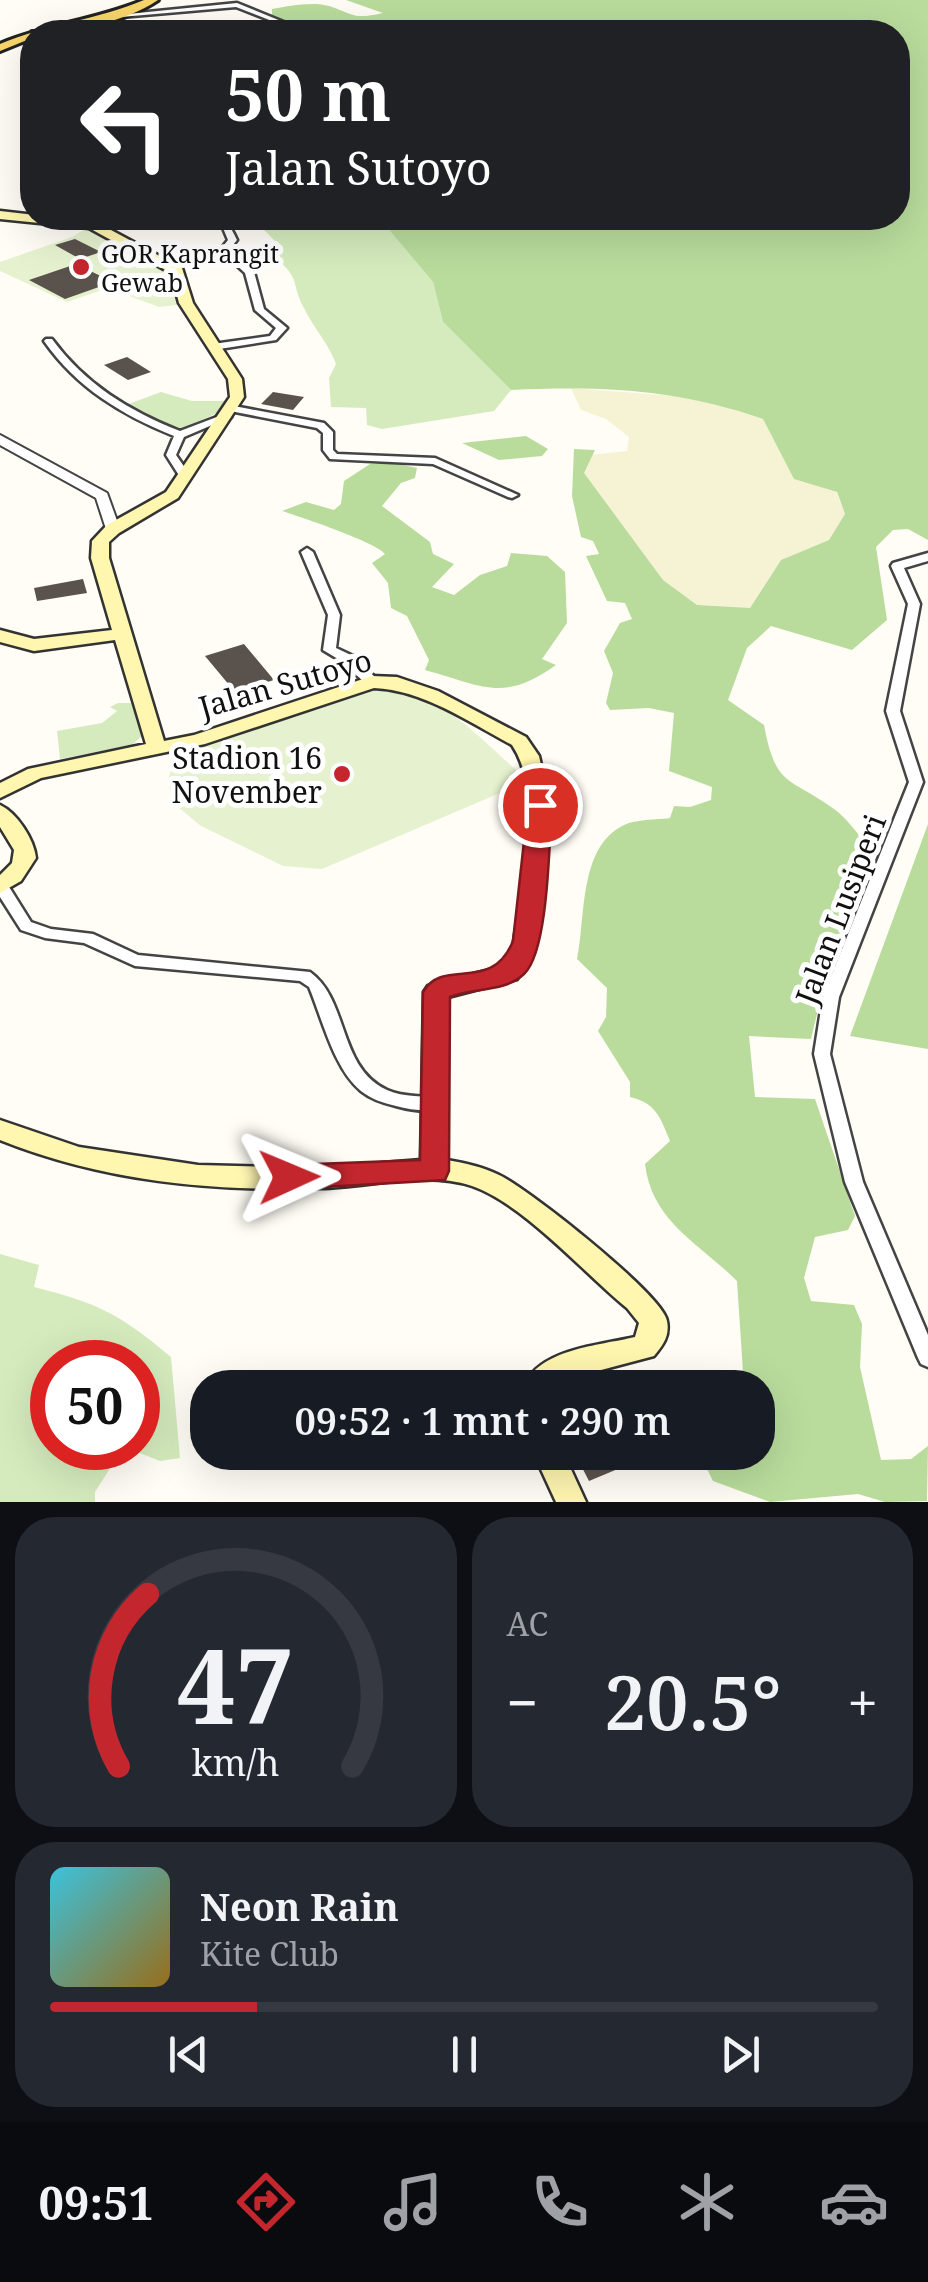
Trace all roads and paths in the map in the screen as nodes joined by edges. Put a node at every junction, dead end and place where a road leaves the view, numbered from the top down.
1 (154, 0) edge
2 (248, 0) edge
3 (231, 5) junction
4 (121, 15) junction
5 (98, 20) edge
6 (272, 20) edge
7 (103, 230) edge
8 (227, 230) edge
9 (49, 341) dead end
10 (214, 347) junction
11 (230, 413) junction
12 (180, 435) junction
13 (0, 439) edge
14 (184, 475) junction
15 (512, 495) dead end
16 (113, 529) junction
17 (307, 552) dead end
18 (928, 557) edge
19 (124, 634) junction
20 (0, 636) edge
21 (372, 682) junction
22 (157, 749) junction
23 (2, 786) edge
24 (3, 817) edge
25 (0, 886) edge
26 (436, 1104) junction
27 (0, 1130) edge
28 (434, 1171) junction
29 (928, 1358) edge
30 (558, 1370) edge
31 (556, 1470) edge
32 (571, 1502) edge

1 - 4 main road
2 - 3 street
3 - 4 street
3 - 6 street
4 - 5 main road
7 - 10 main road
8 - 10 street
9 - 12 street
10 - 11 main road
11 - 12 street
11 - 14 main road
11 - 15 street
12 - 14 street
13 - 16 street
14 - 16 main road
16 - 19 main road
17 - 21 street
18 - 29 street, Jalan Lusiperi
19 - 20 main road
19 - 22 main road
21 - 22 main road, Jalan Sutoyo
21 - 26 main road, Jalan Sutoyo
22 - 23 main road, Jalan Sutoyo
24 - 25 main road
25 - 26 street
26 - 28 main road, Jalan Sutoyo
27 - 28 main road
28 - 30 main road
31 - 32 main road

